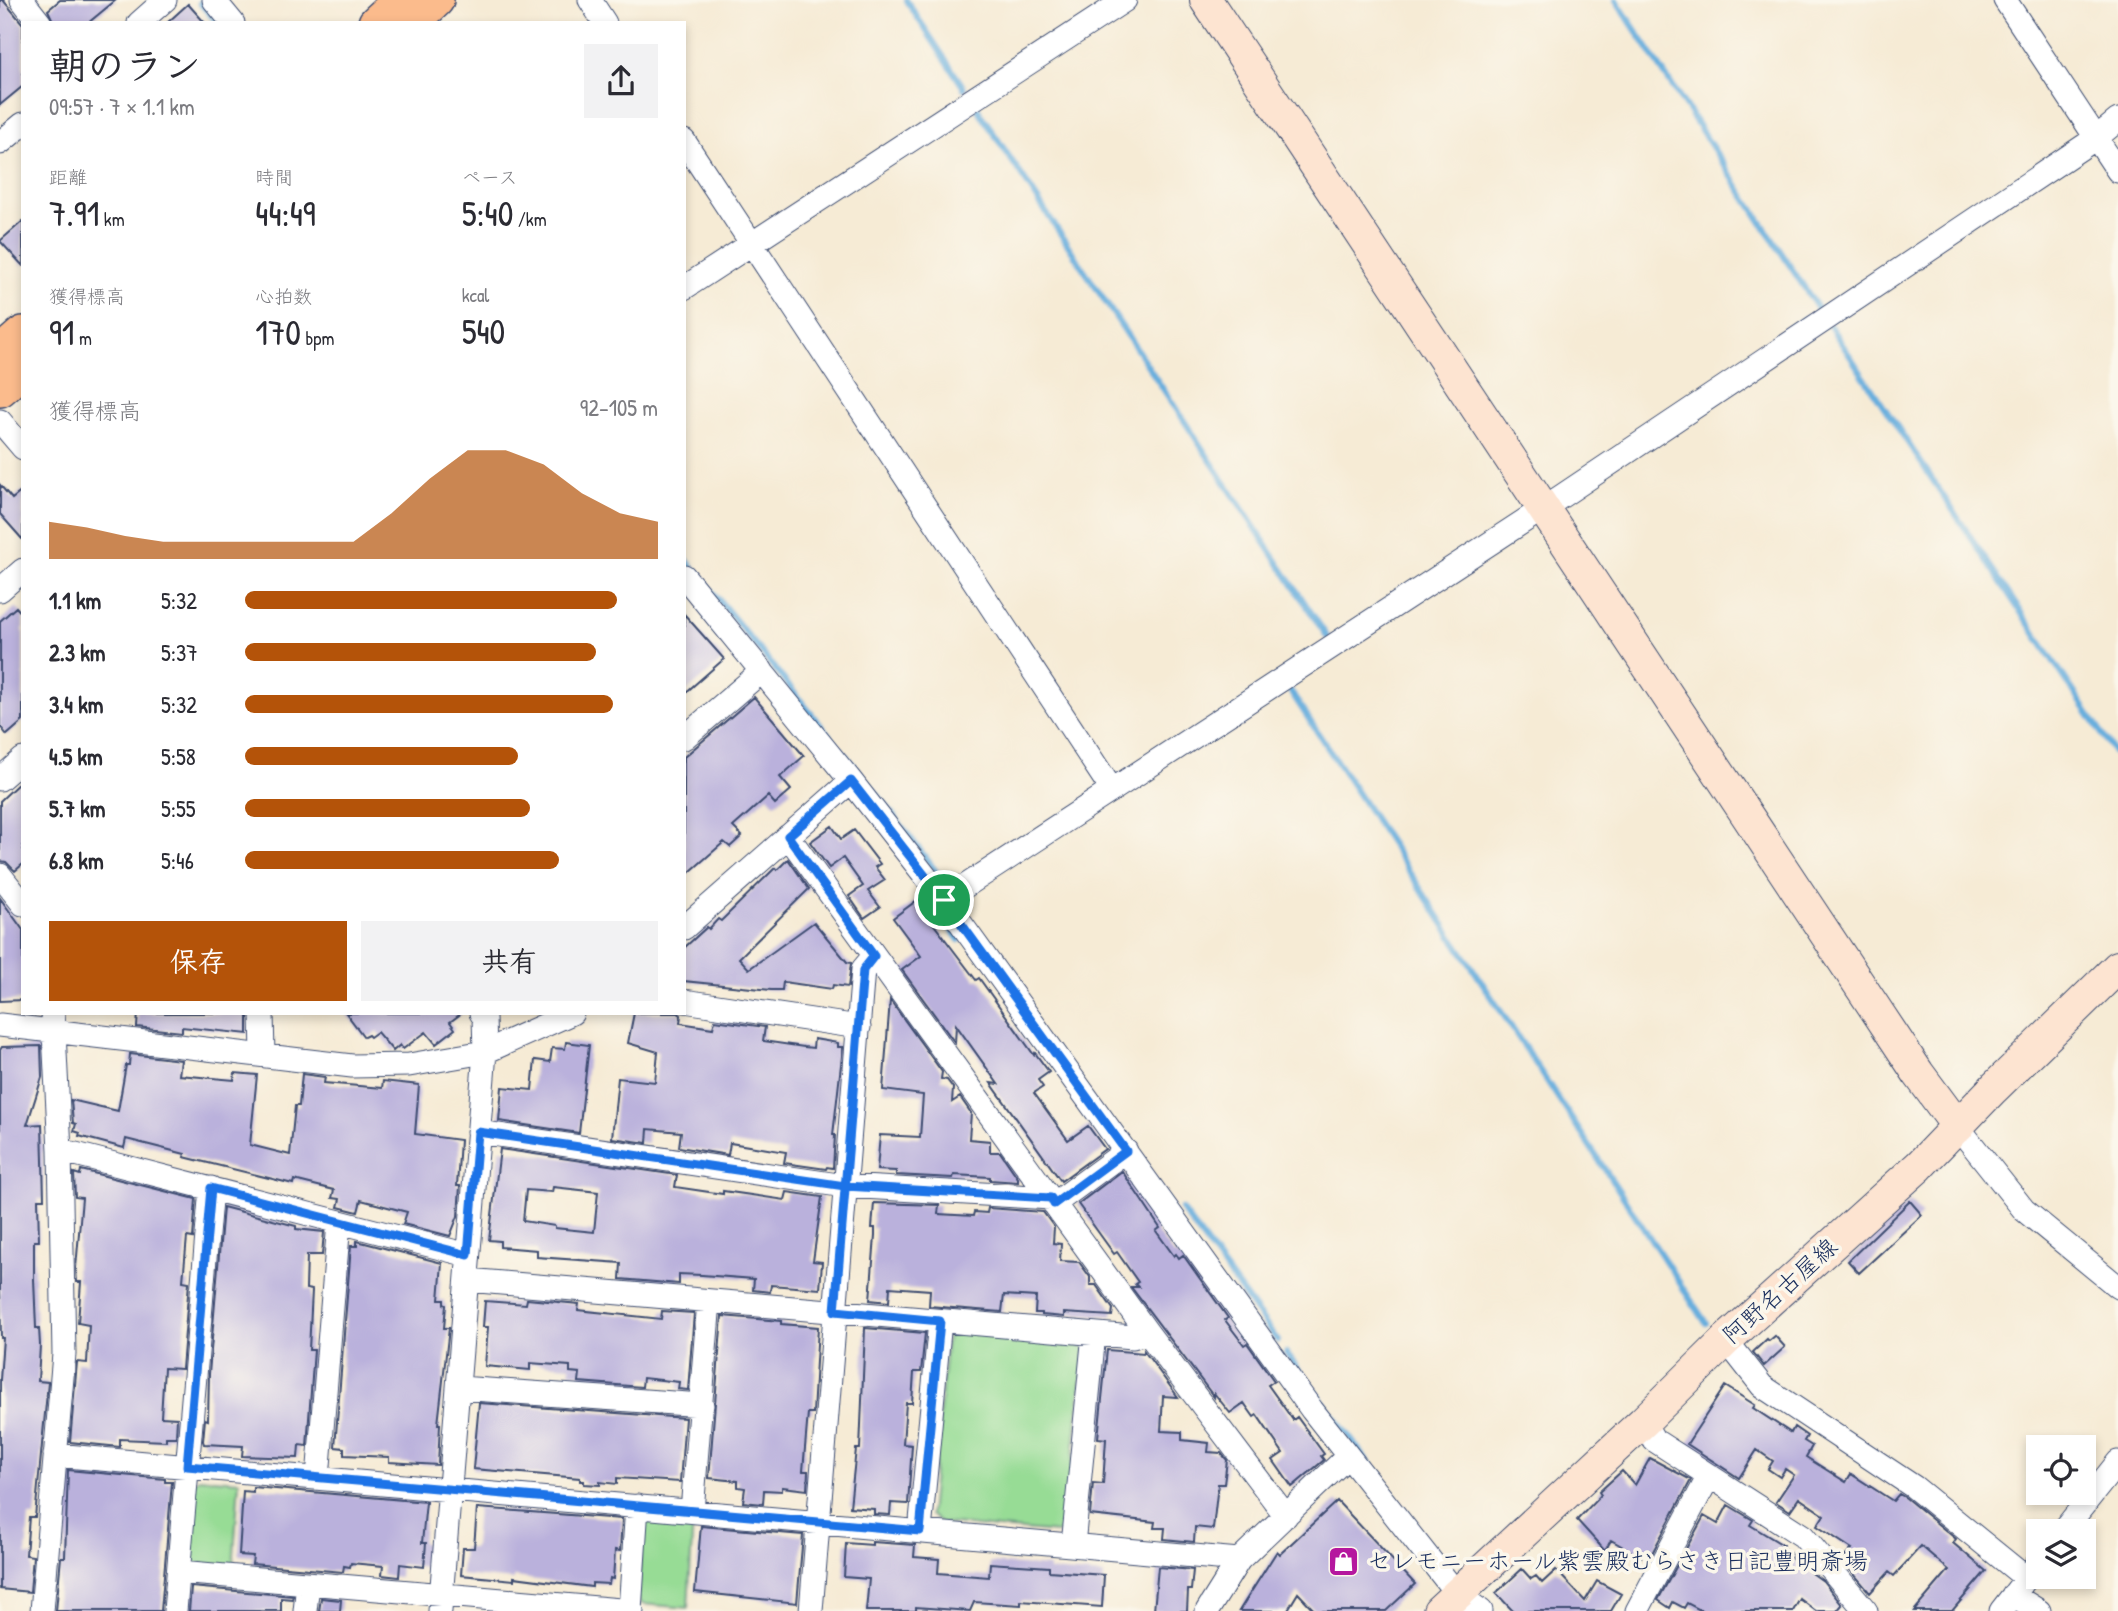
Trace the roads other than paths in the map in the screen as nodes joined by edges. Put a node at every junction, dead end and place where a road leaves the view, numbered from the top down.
1 (23, 0) edge
2 (165, 0) edge
3 (214, 0) edge
4 (401, 0) edge
5 (436, 0) edge
6 (590, 0) edge
7 (1125, 0) edge
8 (1206, 0) edge
9 (2005, 0) edge
10 (39, 21) edge
11 (141, 21) edge
12 (231, 21) edge
13 (378, 21) edge
14 (413, 21) edge
15 (604, 21) edge
16 (2118, 120) edge
17 (21, 126) edge
18 (2096, 138) junction
19 (0, 143) edge
20 (686, 144) edge
21 (2118, 171) edge
22 (752, 243) junction
23 (686, 287) edge
24 (21, 336) edge
25 (0, 354) edge
26 (21, 371) edge
27 (0, 388) edge
28 (0, 421) edge
29 (21, 446) edge
30 (1544, 508) junction
31 (21, 572) edge
32 (686, 578) edge
33 (0, 590) edge
34 (762, 671) junction
35 (686, 736) edge
36 (21, 761) edge
37 (0, 779) edge
38 (851, 781) junction
39 (1112, 790) junction
40 (788, 836) junction
41 (0, 875) edge
42 (944, 900) junction
43 (21, 901) edge
44 (686, 926) edge
45 (874, 956) junction
46 (2118, 967) edge
47 (686, 1001) edge
48 (262, 1015) edge
49 (482, 1015) edge
50 (568, 1015) edge
51 (53, 1022) edge
52 (0, 1025) edge
53 (859, 1027) junction
54 (485, 1052) junction
55 (263, 1055) junction
56 (1958, 1128) junction
57 (478, 1132) junction
58 (60, 1150) junction
59 (1126, 1151) junction
60 (845, 1186) junction
61 (211, 1188) junction
62 (1053, 1201) junction
63 (339, 1222) junction
64 (468, 1255) junction
65 (467, 1280) junction
66 (2118, 1287) edge
67 (709, 1301) junction
68 (835, 1311) junction
69 (940, 1321) junction
70 (1147, 1332) junction
71 (1094, 1334) junction
72 (1726, 1340) junction
73 (459, 1388) junction
74 (702, 1405) junction
75 (1643, 1422) junction
76 (55, 1455) junction
77 (1348, 1456) junction
78 (2118, 1462) edge
79 (187, 1466) junction
80 (1709, 1476) junction
81 (317, 1478) junction
82 (449, 1489) junction
83 (637, 1506) junction
84 (692, 1510) junction
85 (1286, 1516) junction
86 (2073, 1519) edge
87 (818, 1522) junction
88 (920, 1531) junction
89 (1073, 1545) junction
90 (1238, 1560) junction
91 (179, 1573) junction
92 (308, 1584) junction
93 (2020, 1586) edge
94 (440, 1603) edge
95 (1459, 1605) edge
96 (42, 1611) edge
97 (175, 1611) edge
98 (305, 1611) edge
99 (631, 1611) edge
100 (811, 1611) edge
101 (1207, 1611) edge
102 (1637, 1611) edge
103 (1866, 1611) edge
104 (2039, 1611) edge

1 - 10 street
2 - 11 street
3 - 12 street
4 - 13 main road
5 - 14 main road
6 - 15 street
7 - 22 street
8 - 30 street
9 - 18 street
16 - 18 street
17 - 19 street
18 - 21 street
18 - 30 street
20 - 22 street
22 - 23 street
22 - 39 street
24 - 25 main road
26 - 27 main road
28 - 29 street
30 - 39 street
30 - 56 street
31 - 33 street
32 - 34 street
34 - 35 street
34 - 38 street
36 - 37 street
38 - 40 street
38 - 42 street
39 - 42 street
40 - 44 street
40 - 45 street
41 - 43 street
42 - 59 street
45 - 53 street
45 - 62 street
46 - 56 street, 阿野名古屋線
47 - 53 street
48 - 55 street
49 - 54 street
50 - 54 street
51 - 52 street
51 - 55 street
51 - 58 street
53 - 60 street
54 - 55 street
54 - 57 street
56 - 66 street
56 - 72 street, 阿野名古屋線
57 - 60 street
57 - 64 street
58 - 61 street
58 - 76 street
59 - 62 street
59 - 77 street
60 - 62 street
60 - 68 street
61 - 63 street
61 - 79 street
62 - 70 street
63 - 64 street
63 - 81 street
64 - 65 street
65 - 67 street
65 - 73 street
67 - 68 street
67 - 74 street
68 - 69 street
68 - 87 street
69 - 71 street
69 - 88 street
70 - 71 street
70 - 85 street
71 - 89 street
72 - 75 street, 阿野名古屋線
72 - 93 street
73 - 74 street
73 - 82 street
74 - 84 street
75 - 80 street
75 - 95 street, 阿野名古屋線
76 - 79 street
76 - 96 street
77 - 85 street
77 - 95 street
78 - 86 street
79 - 81 street
79 - 91 street
80 - 102 street
80 - 103 street
81 - 82 street
82 - 83 street
82 - 94 street
83 - 84 street
83 - 99 street
84 - 87 street
85 - 90 street
87 - 88 street
87 - 100 street
88 - 89 street
89 - 90 street
90 - 101 street
91 - 92 street
91 - 97 street
92 - 94 street
92 - 98 street
93 - 104 street
94 - 99 street

